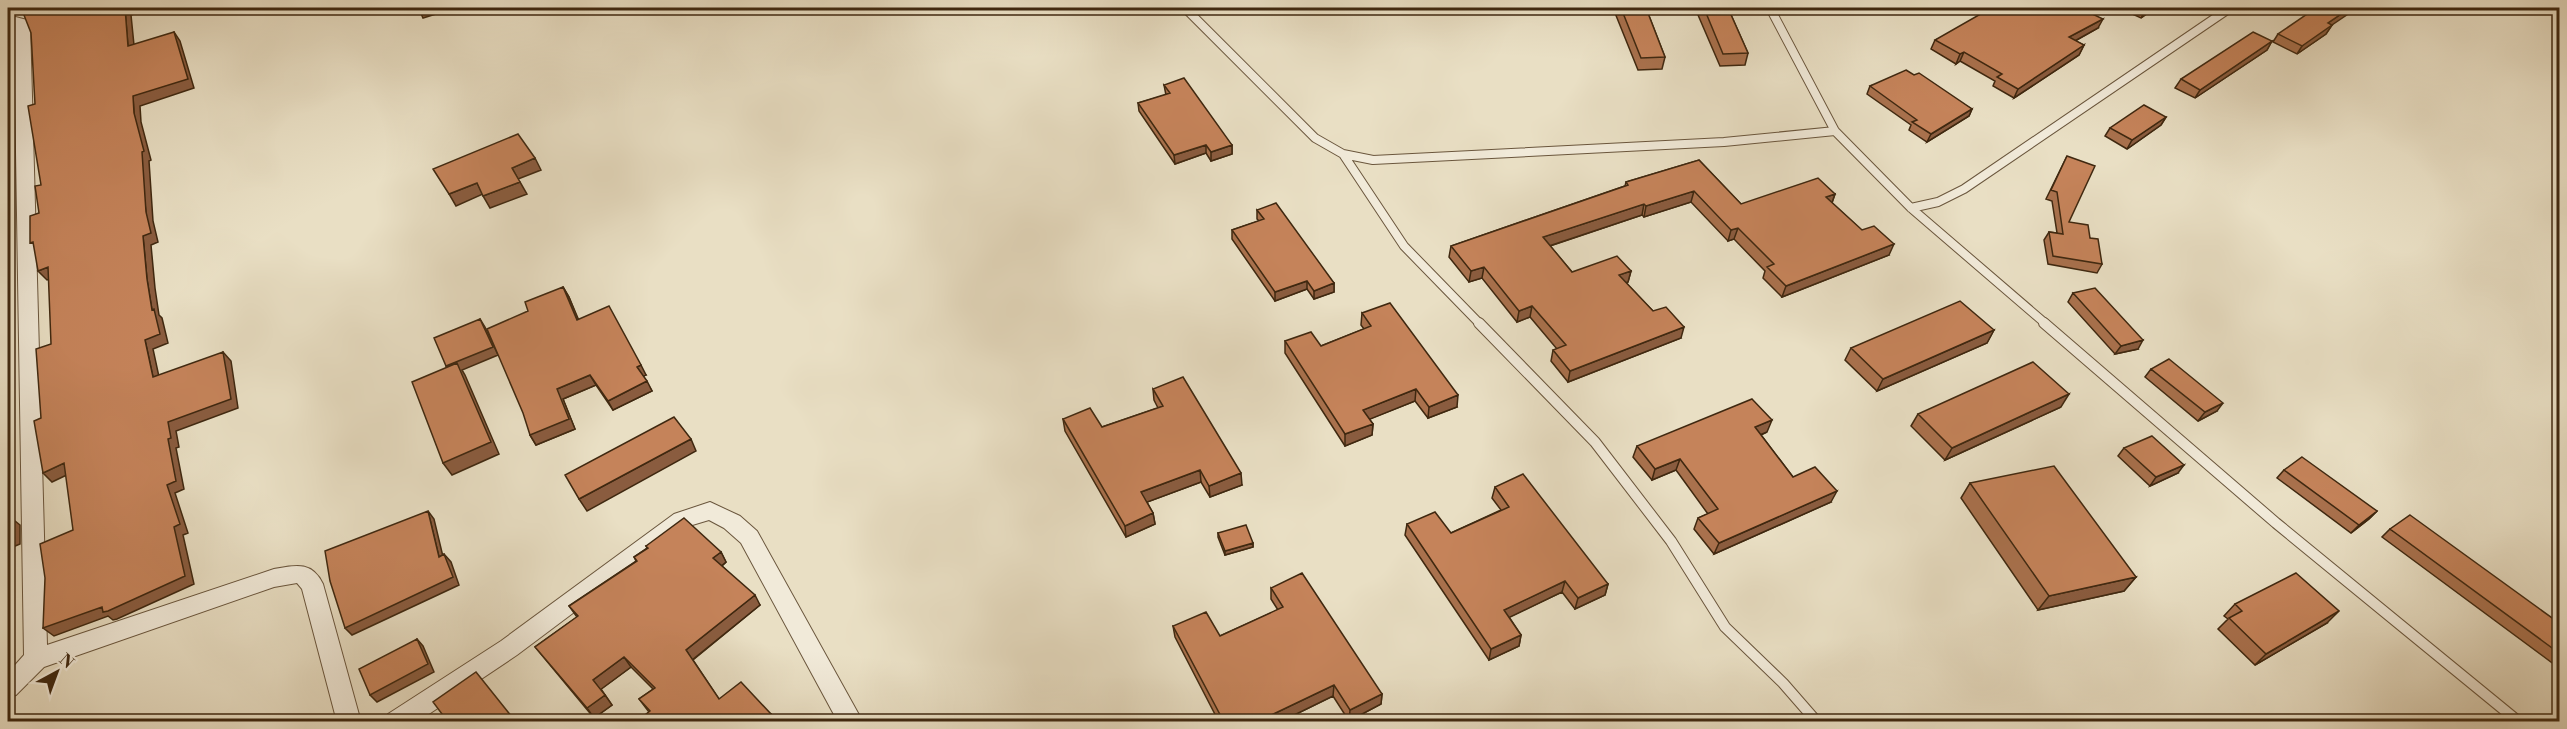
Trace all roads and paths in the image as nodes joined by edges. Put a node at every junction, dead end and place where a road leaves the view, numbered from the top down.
1 (1185, 8) edge
2 (1770, 8) edge
3 (2230, 8) edge
4 (8, 20) edge
5 (1835, 131) junction
6 (1343, 153) junction
7 (1911, 208) junction
8 (36, 659) junction
9 (8, 688) edge
10 (2504, 716) edge
11 (349, 722) edge
12 (396, 722) edge
13 (851, 722) edge
14 (1816, 722) edge
15 (2519, 722) edge

1 - 6 lane
2 - 5 lane
3 - 7 lane
4 - 8 street
5 - 6 lane
5 - 7 lane
6 - 14 lane
7 - 10 lane
8 - 9 street
8 - 11 street
10 - 15 lane
12 - 13 street

